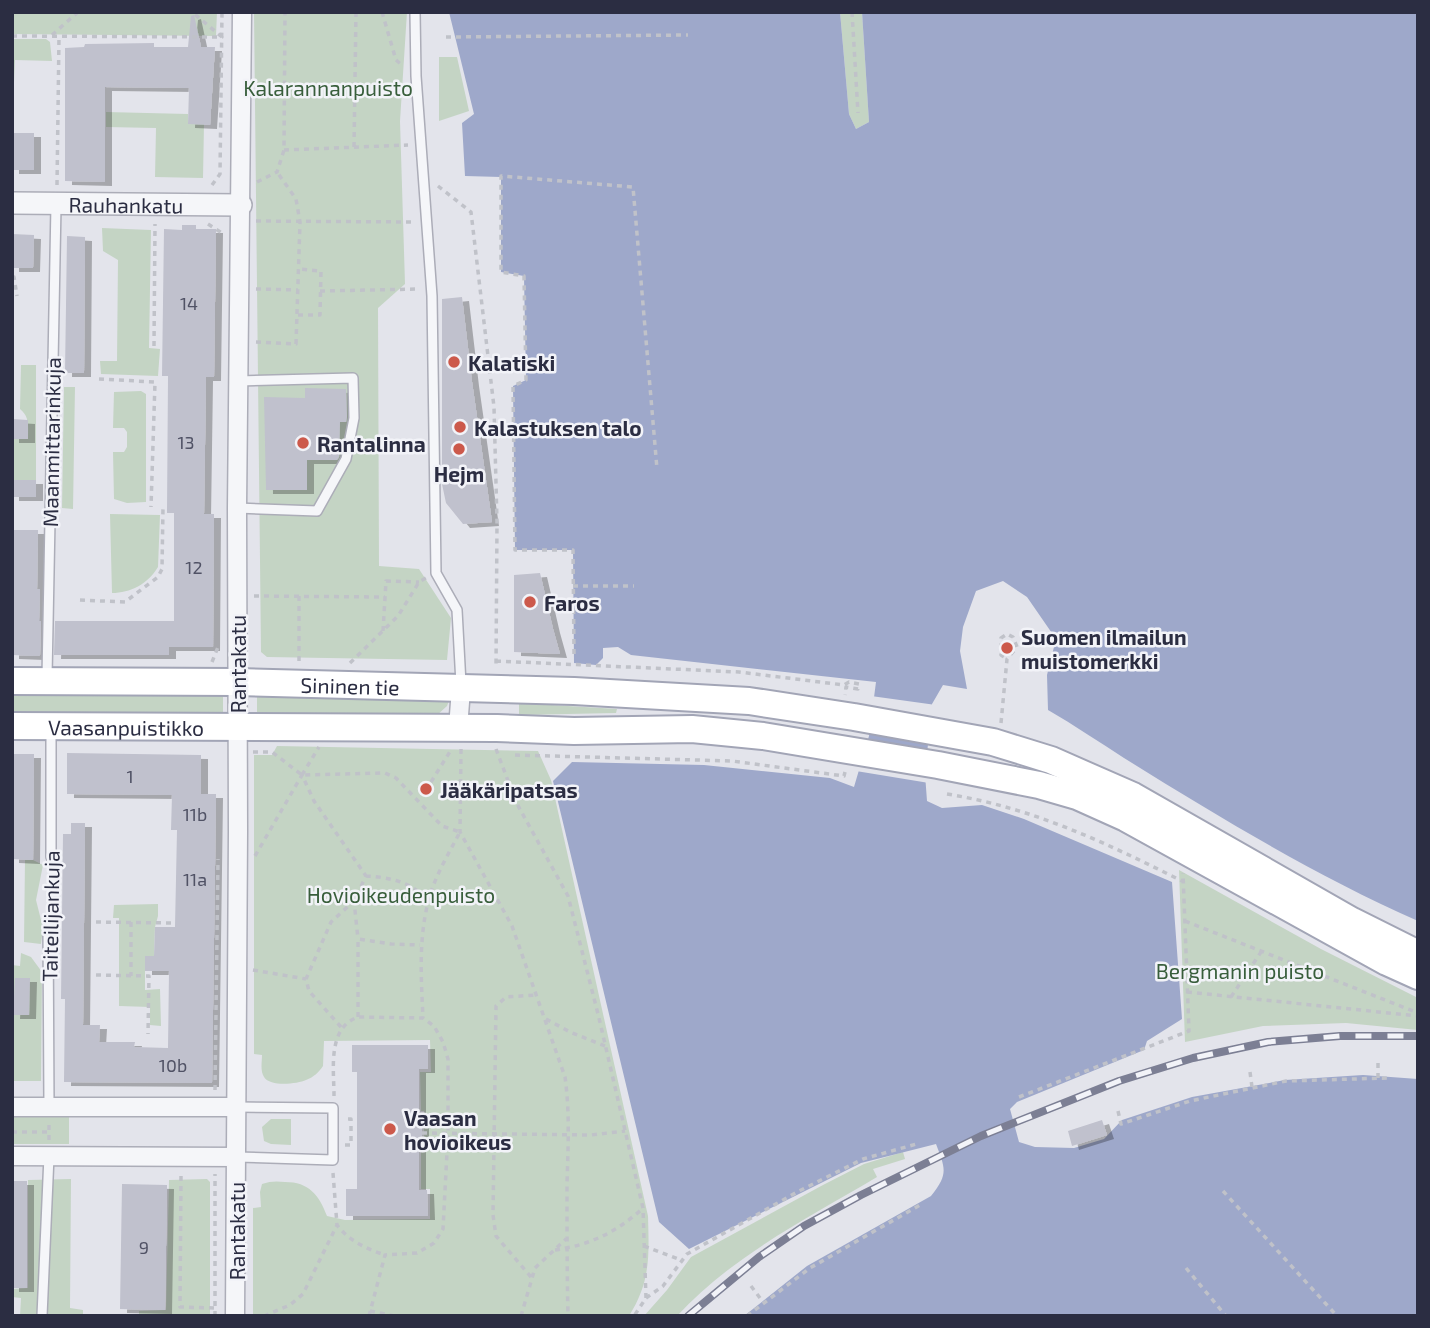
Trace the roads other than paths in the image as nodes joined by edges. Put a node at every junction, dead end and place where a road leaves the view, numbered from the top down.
1 (242, 12) edge
2 (415, 12) edge
3 (57, 195) junction
4 (12, 203) edge
5 (241, 213) junction
6 (239, 381) junction
7 (237, 508) junction
8 (12, 681) edge
9 (47, 681) junction
10 (237, 682) junction
11 (461, 689) junction
12 (51, 725) junction
13 (12, 726) edge
14 (238, 728) junction
15 (458, 739) junction
16 (51, 857) road end
17 (48, 924) road end
18 (1418, 954) edge
19 (1418, 976) edge
20 (12, 1107) edge
21 (49, 1107) junction
22 (237, 1107) junction
23 (12, 1156) edge
24 (49, 1156) junction
25 (237, 1157) junction
26 (235, 1312) edge
27 (42, 1316) edge

1 - 5 street, Rantakatu
2 - 11 lane
3 - 4 street, Rauhankatu
3 - 5 street, Rauhankatu
3 - 9 lane, Maanmittarinkuja
5 - 6 street, Rantakatu
6 - 7 street, Rantakatu
6 - 7 lane
7 - 10 street, Rantakatu
8 - 9 main road
9 - 10 main road
10 - 11 main road, Sininen tie
10 - 14 street, Rantakatu
11 - 15 street
11 - 18 main road, Sininen tie
12 - 13 main road, Vaasanpuistikko
12 - 14 main road, Vaasanpuistikko
12 - 16 lane, Taiteilijankuja
14 - 15 main road, Sininen tie
14 - 22 street, Rantakatu
15 - 19 main road, Sininen tie
17 - 21 lane, Taiteilijankuja
20 - 21 street
21 - 22 street
22 - 25 street, Rantakatu
22 - 25 lane
23 - 24 street
24 - 25 street
24 - 27 lane
25 - 26 street, Rantakatu

